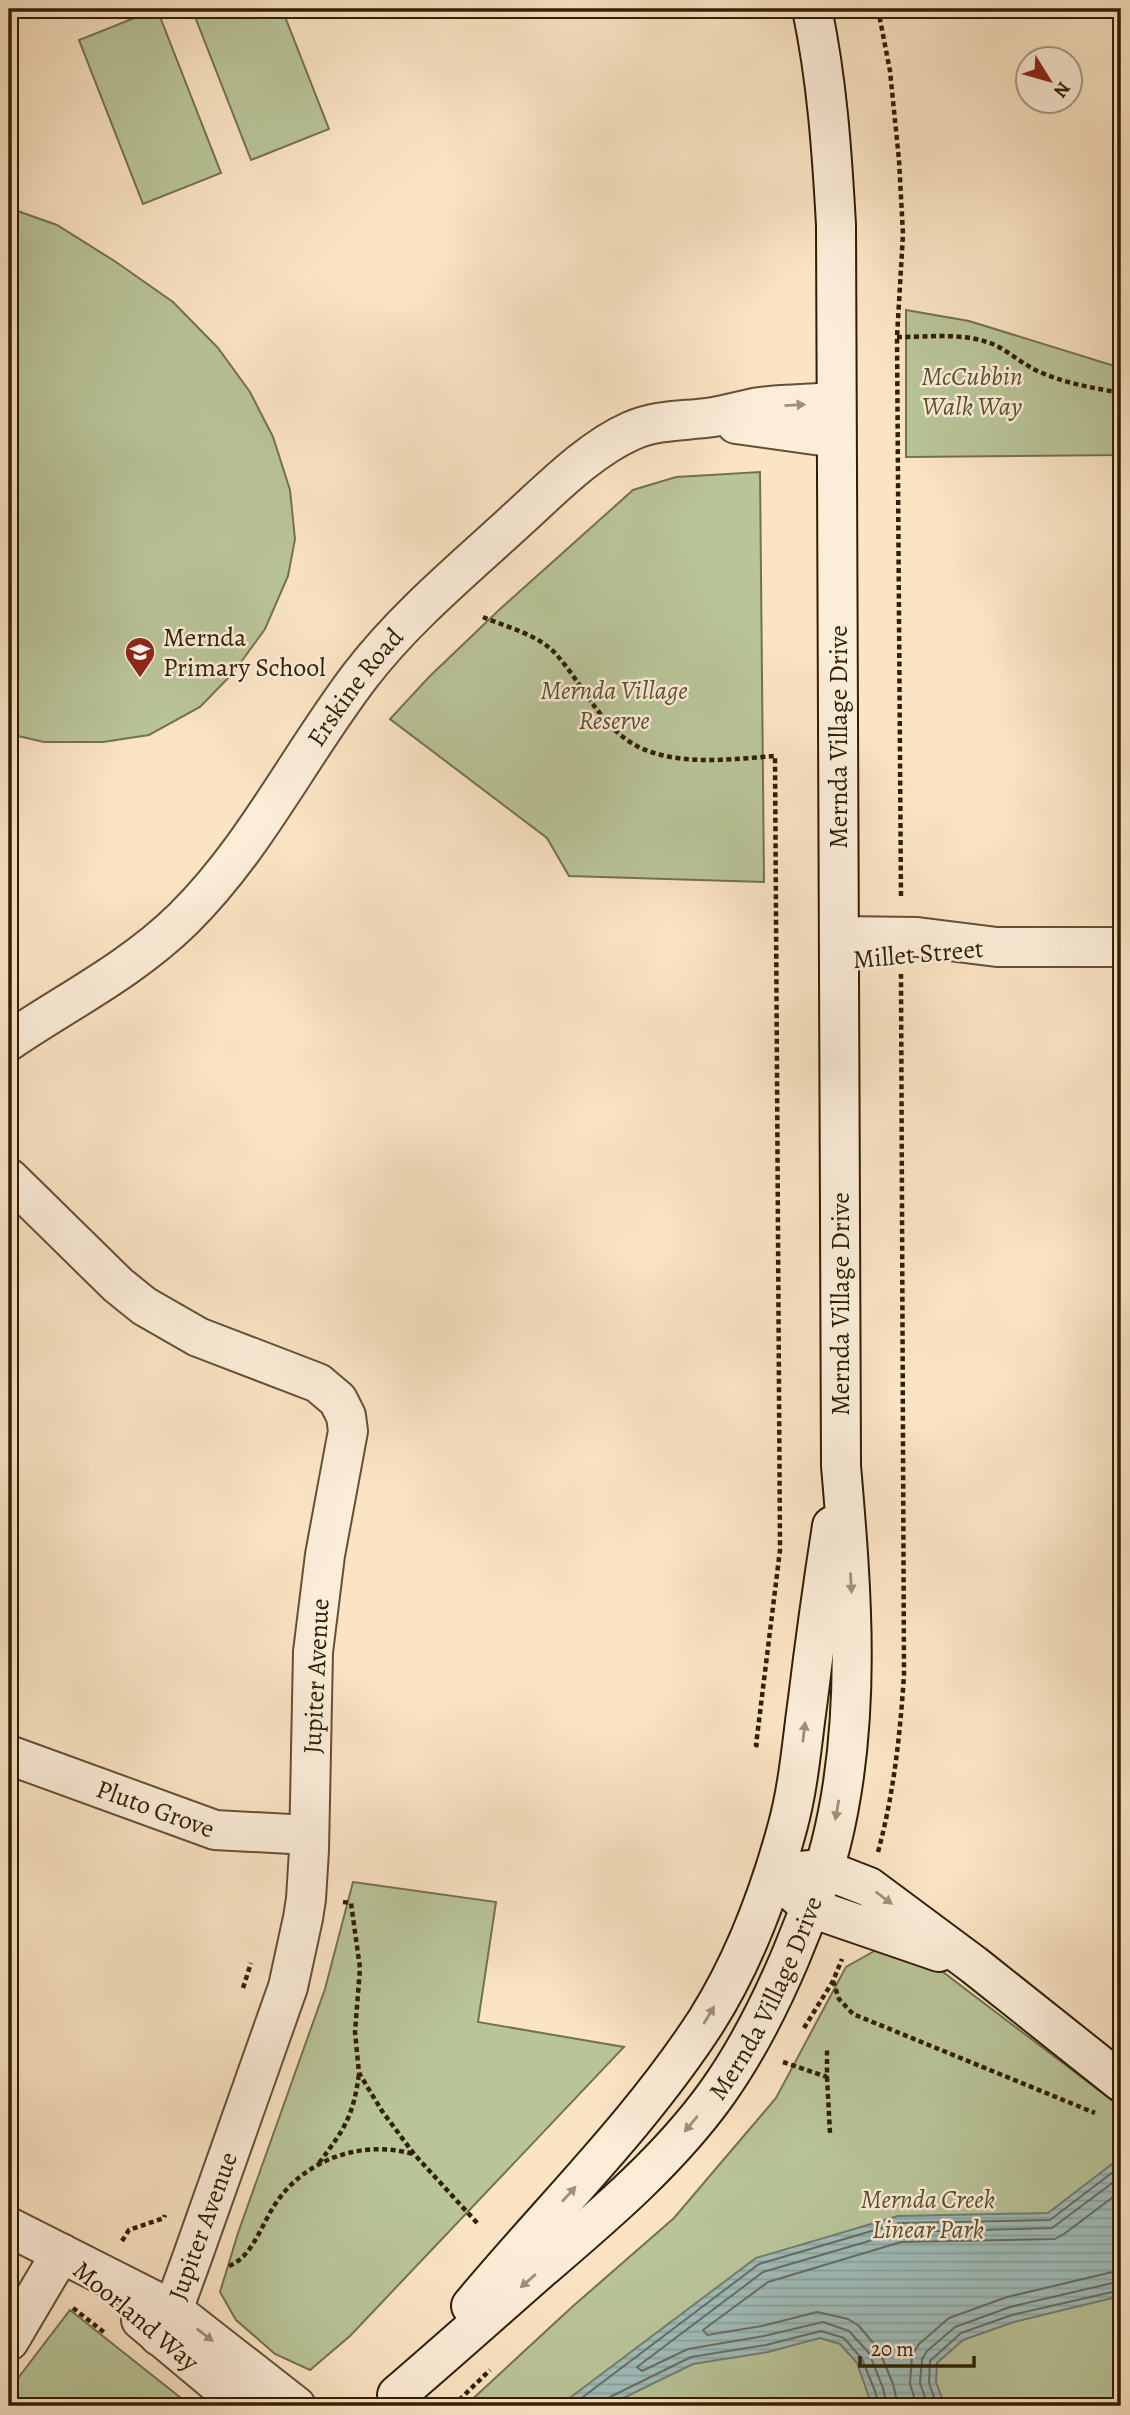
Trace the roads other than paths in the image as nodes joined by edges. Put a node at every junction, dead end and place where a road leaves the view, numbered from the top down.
1 (818, 10) edge
2 (836, 420) junction
3 (1121, 947) edge
4 (839, 948) junction
5 (47, 1015) junction
6 (9, 1028) edge
7 (9, 1041) edge
8 (9, 1178) edge
9 (841, 1466) junction
10 (9, 1755) edge
11 (309, 1835) junction
12 (823, 1869) junction
13 (773, 1873) junction
14 (811, 1908) junction
15 (974, 1965) junction
16 (1121, 2081) edge
17 (9, 2227) edge
18 (61, 2253) junction
19 (166, 2323) junction
20 (9, 2341) edge
21 (392, 2400) edge
22 (244, 2406) edge
23 (296, 2406) edge

1 - 2 street, Mernda Village Drive
2 - 4 street, Mernda Village Drive
2 - 5 street, Erskine Road
3 - 4 street, Millet Street
4 - 9 street, Mernda Village Drive
5 - 6 street, Erskine Road
5 - 7 street, Erskine Road
8 - 11 street, Jupiter Avenue
9 -> 12 street, Mernda Village Drive
13 -> 9 street, Mernda Village Drive
10 - 11 street, Pluto Grove
11 - 19 street, Jupiter Avenue
12 - 13 street
12 - 14 street, Mernda Village Drive
12 -> 15 street
13 - 14 street
21 -> 13 street, Mernda Village Drive
14 - 15 street
14 -> 21 street, Mernda Village Drive
15 - 16 street
17 - 18 street, Moorland Way
18 - 19 street, Moorland Way
18 - 20 street
19 - 22 street, Moorland Way
19 -> 23 street, Moorland Way

